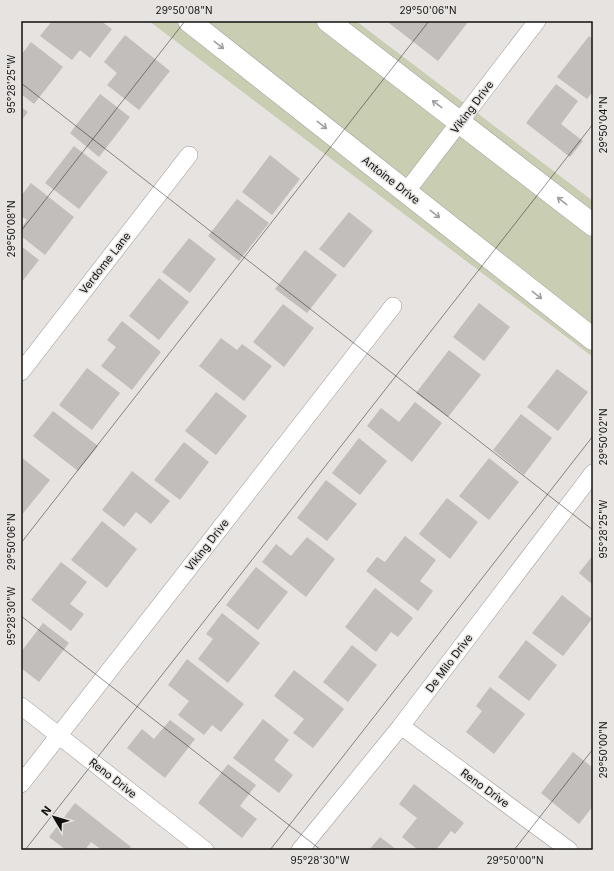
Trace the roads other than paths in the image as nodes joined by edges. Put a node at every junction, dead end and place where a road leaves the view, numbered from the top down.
1 (189, 21) edge
2 (328, 21) edge
3 (537, 21) edge
4 (460, 122) junction
5 (189, 155) dead end
6 (406, 192) junction
7 (593, 225) edge
8 (393, 306) dead end
9 (593, 339) edge
10 (21, 372) edge
11 (593, 473) edge
12 (21, 706) edge
13 (401, 726) junction
14 (59, 735) junction
15 (21, 784) edge
16 (205, 850) edge
17 (300, 850) edge
18 (569, 850) edge

1 -> 6 main road, Antoine Drive
4 -> 2 main road
3 - 4 street, Viking Drive
4 - 6 street, Viking Drive
7 -> 4 main road
5 - 10 street, Verdome Lane
6 -> 9 main road, Antoine Drive
8 - 14 street, Viking Drive
11 - 13 street, De Milo Drive
12 - 14 street, Reno Drive
13 - 17 street, De Milo Drive
13 - 18 street, Reno Drive
14 - 15 street, Viking Drive
14 - 16 street, Reno Drive

